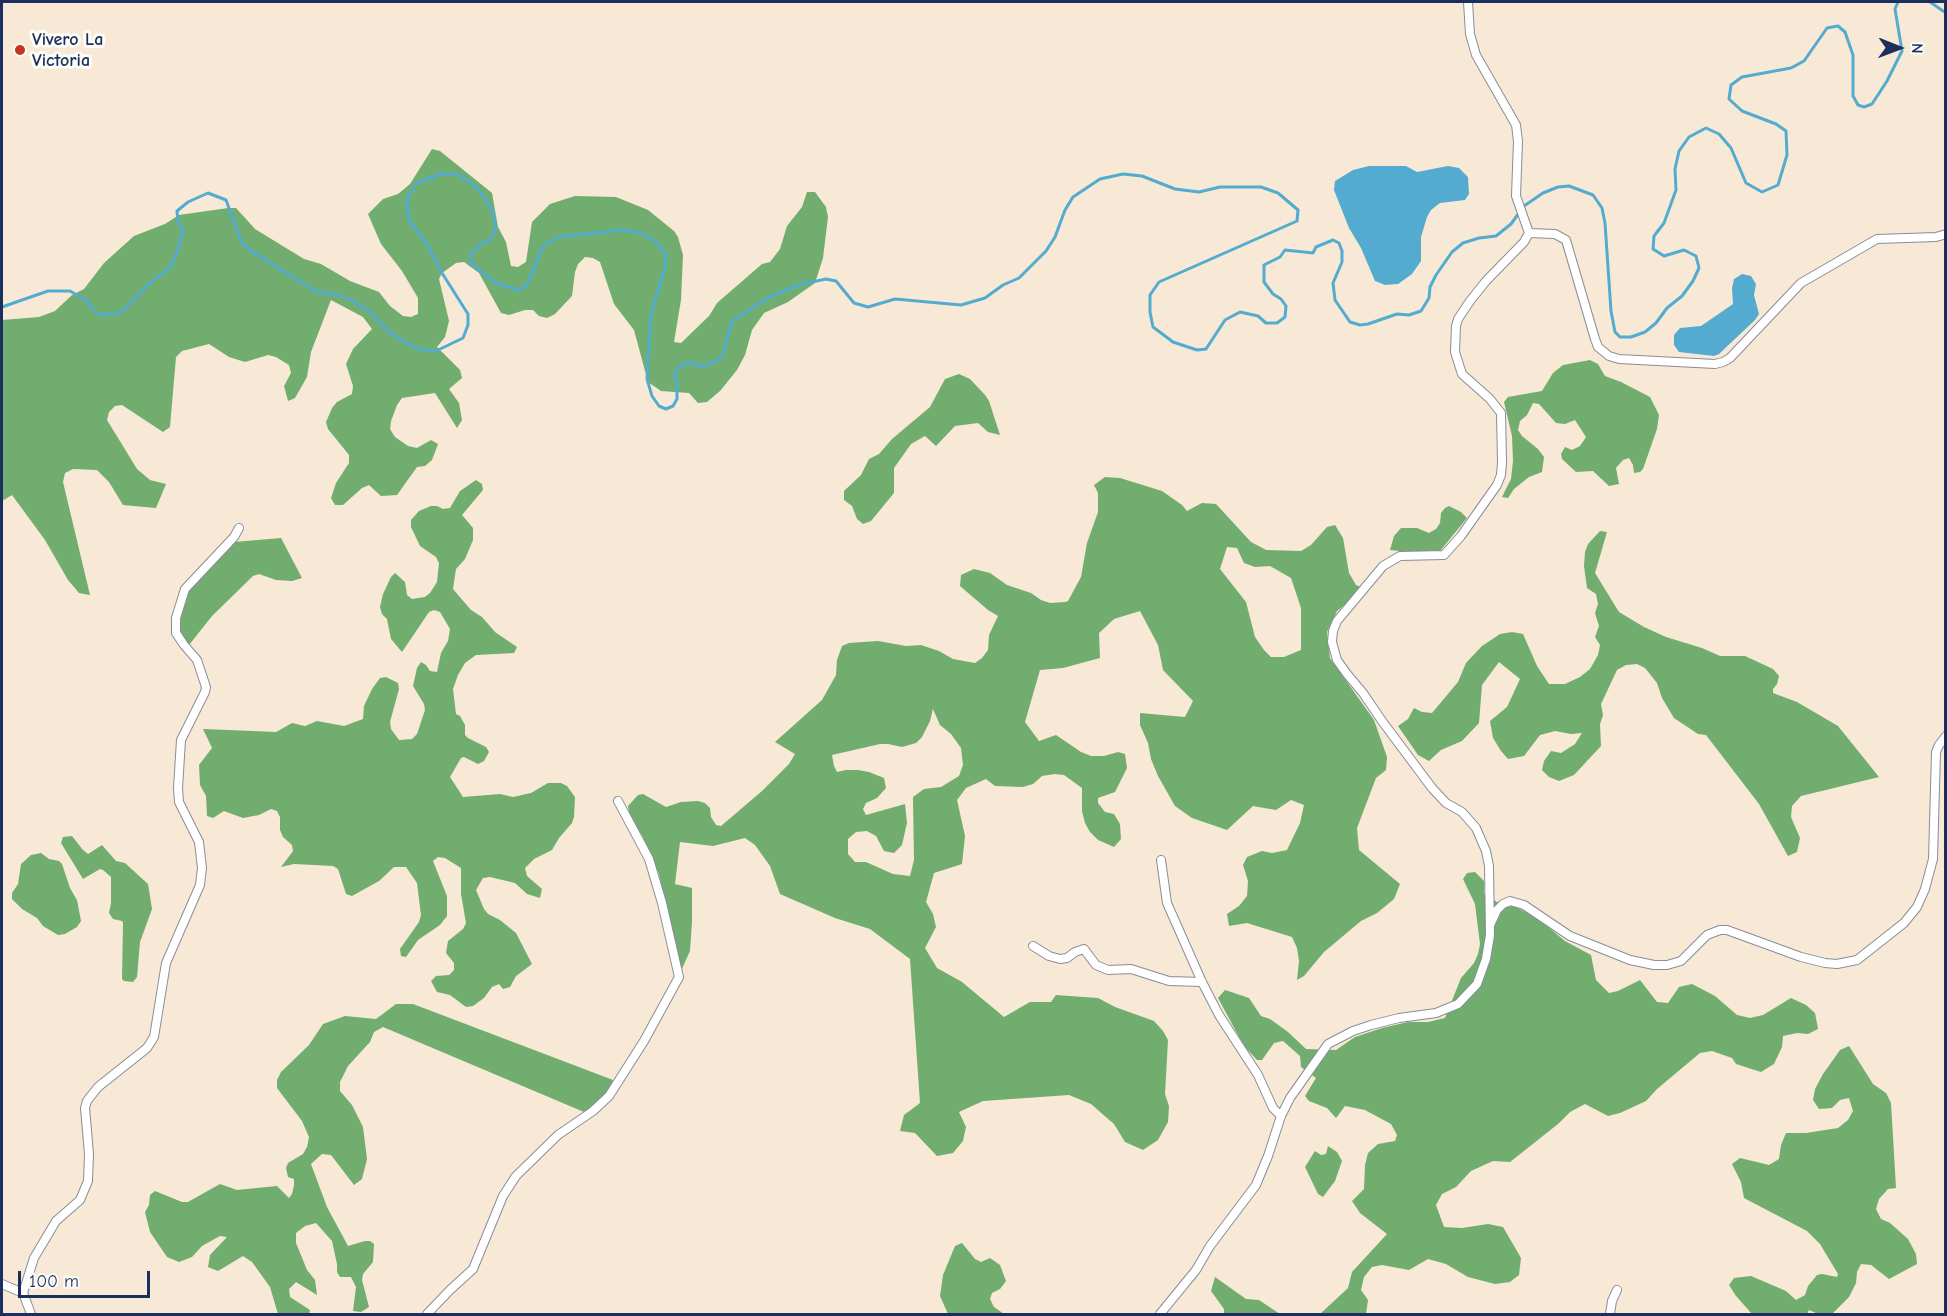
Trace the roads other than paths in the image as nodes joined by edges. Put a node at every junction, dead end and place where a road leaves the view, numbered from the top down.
1 (1468, 2) edge
2 (1529, 233) junction
3 (1946, 234) edge
4 (239, 528) dead end
5 (1946, 736) edge
6 (618, 801) dead end
7 (1161, 860) dead end
8 (1490, 925) junction
9 (1033, 946) dead end
10 (1202, 982) junction
11 (1281, 1116) junction
12 (2, 1284) edge
13 (1617, 1290) dead end
14 (23, 1293) junction
15 (31, 1314) edge
16 (428, 1314) edge
17 (1160, 1314) edge
18 (1610, 1314) edge

1 - 2 street
2 - 3 street
2 - 8 street
4 - 14 street
5 - 8 street
6 - 16 street
7 - 10 street
8 - 11 street
9 - 10 street
10 - 11 street
11 - 17 street
12 - 14 street
13 - 18 street
14 - 15 street

